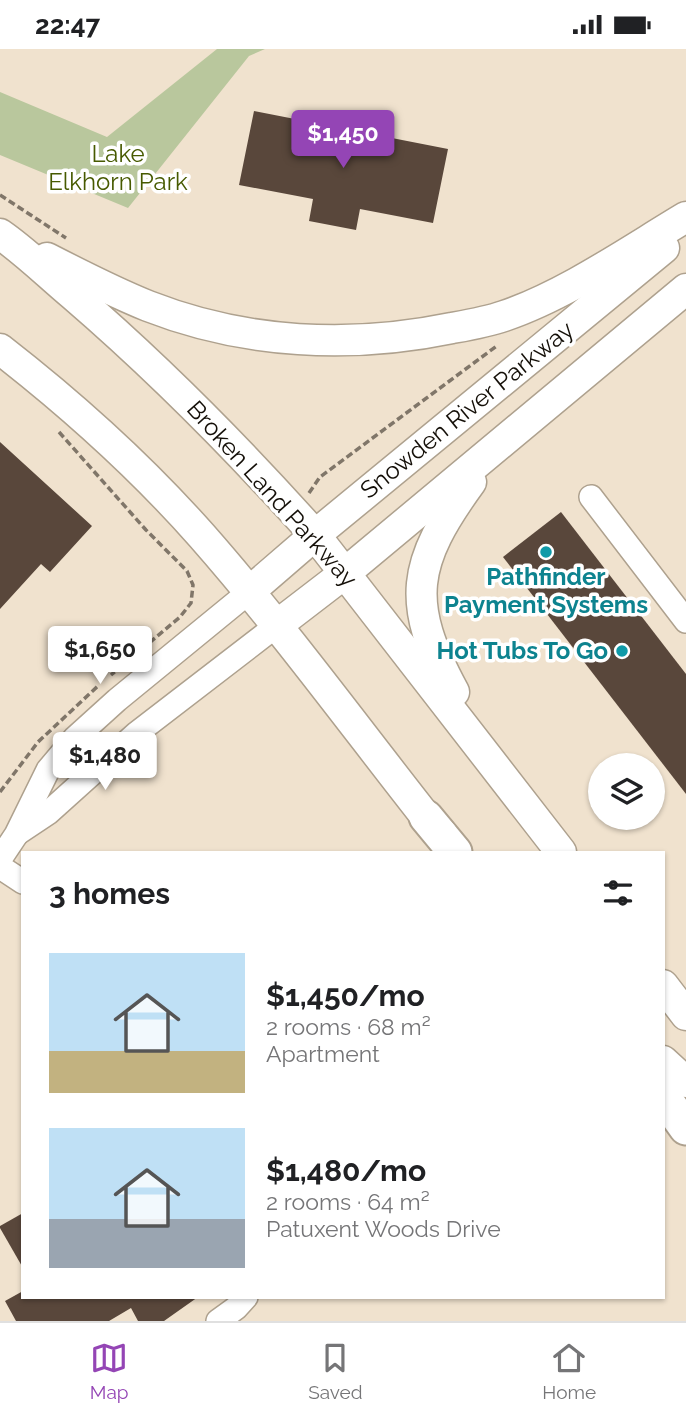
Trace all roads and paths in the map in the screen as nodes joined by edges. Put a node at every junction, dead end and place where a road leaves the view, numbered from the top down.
1 (0, 195) edge
2 (686, 217) edge
3 (686, 230) edge
4 (2, 235) edge
5 (75, 245) dead end
6 (686, 289) edge
7 (505, 338) dead end
8 (0, 349) edge
9 (56, 428) dead end
10 (497, 446) junction
11 (306, 496) dead end
12 (592, 497) dead end
13 (315, 534) junction
14 (345, 573) junction
15 (193, 590) dead end
16 (249, 592) junction
17 (686, 621) edge
18 (276, 626) junction
19 (493, 763) junction
20 (426, 817) joint
21 (16, 835) junction
22 (456, 851) edge
23 (560, 851) edge
24 (0, 859) edge
25 (0, 867) edge
26 (21, 881) edge
27 (665, 988) edge
28 (686, 1015) edge
29 (665, 1063) edge
30 (686, 1082) edge
31 (665, 1099) edge
32 (686, 1128) edge
33 (244, 1299) edge
34 (218, 1321) edge

1 - 5 path
2 - 4 main road
3 - 13 main road, Snowden River Parkway
4 - 13 main road, Broken Land Parkway
6 - 10 main road, Snowden River Parkway
7 - 11 path
8 - 16 main road
9 - 15 path
10 - 14 main road, Snowden River Parkway
10 - 19 main road
12 - 17 street
13 - 14 main road, Broken Land Parkway
13 - 16 main road, Snowden River Parkway
14 - 18 main road, Snowden River Parkway
14 - 19 main road, Broken Land Parkway
16 - 18 main road
16 - 21 street
18 - 20 main road
18 - 21 street
19 - 23 main road, Broken Land Parkway
20 - 22 highway
21 - 24 street
25 - 26 street
27 - 28 main road
29 - 30 main road
31 - 32 highway
33 - 34 street

